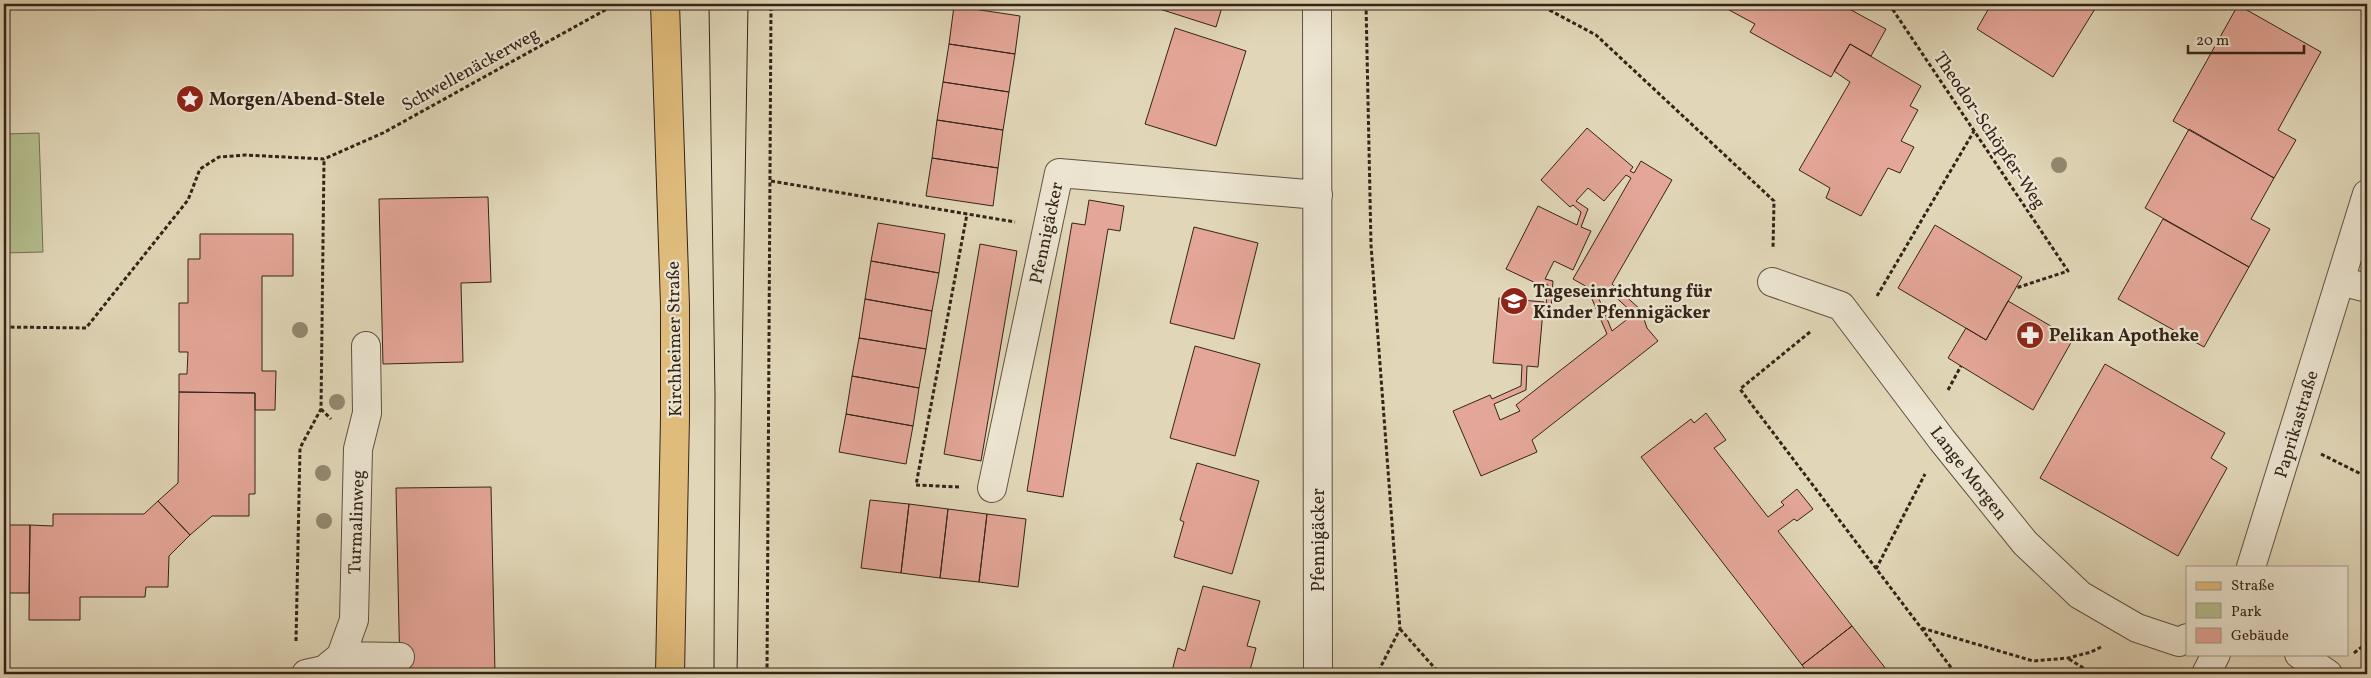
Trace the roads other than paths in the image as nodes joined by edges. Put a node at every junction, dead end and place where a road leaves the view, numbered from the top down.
1 (665, 4) edge
2 (1317, 4) edge
3 (2367, 194) edge
4 (1318, 195) junction
5 (2340, 281) junction
6 (1772, 282) road end
7 (2367, 288) edge
8 (366, 346) dead end
9 (992, 488) road end
10 (2251, 566) edge
11 (2186, 639) edge
12 (2215, 656) edge
13 (2302, 656) edge
14 (400, 657) dead end
15 (326, 669) edge
16 (670, 674) edge
17 (1318, 674) edge
18 (2206, 674) edge
19 (2328, 674) edge

1 - 16 main road, Kirchheimer Straße
2 - 4 street, Pfennigäcker
3 - 5 street, Paprikastraße
4 - 9 street, Pfennigäcker
4 - 17 street, Pfennigäcker
5 - 7 street
5 - 10 street, Paprikastraße
6 - 11 street, Lange Morgen
8 - 15 street, Turmalinweg
12 - 18 street
13 - 19 street
14 - 15 street

